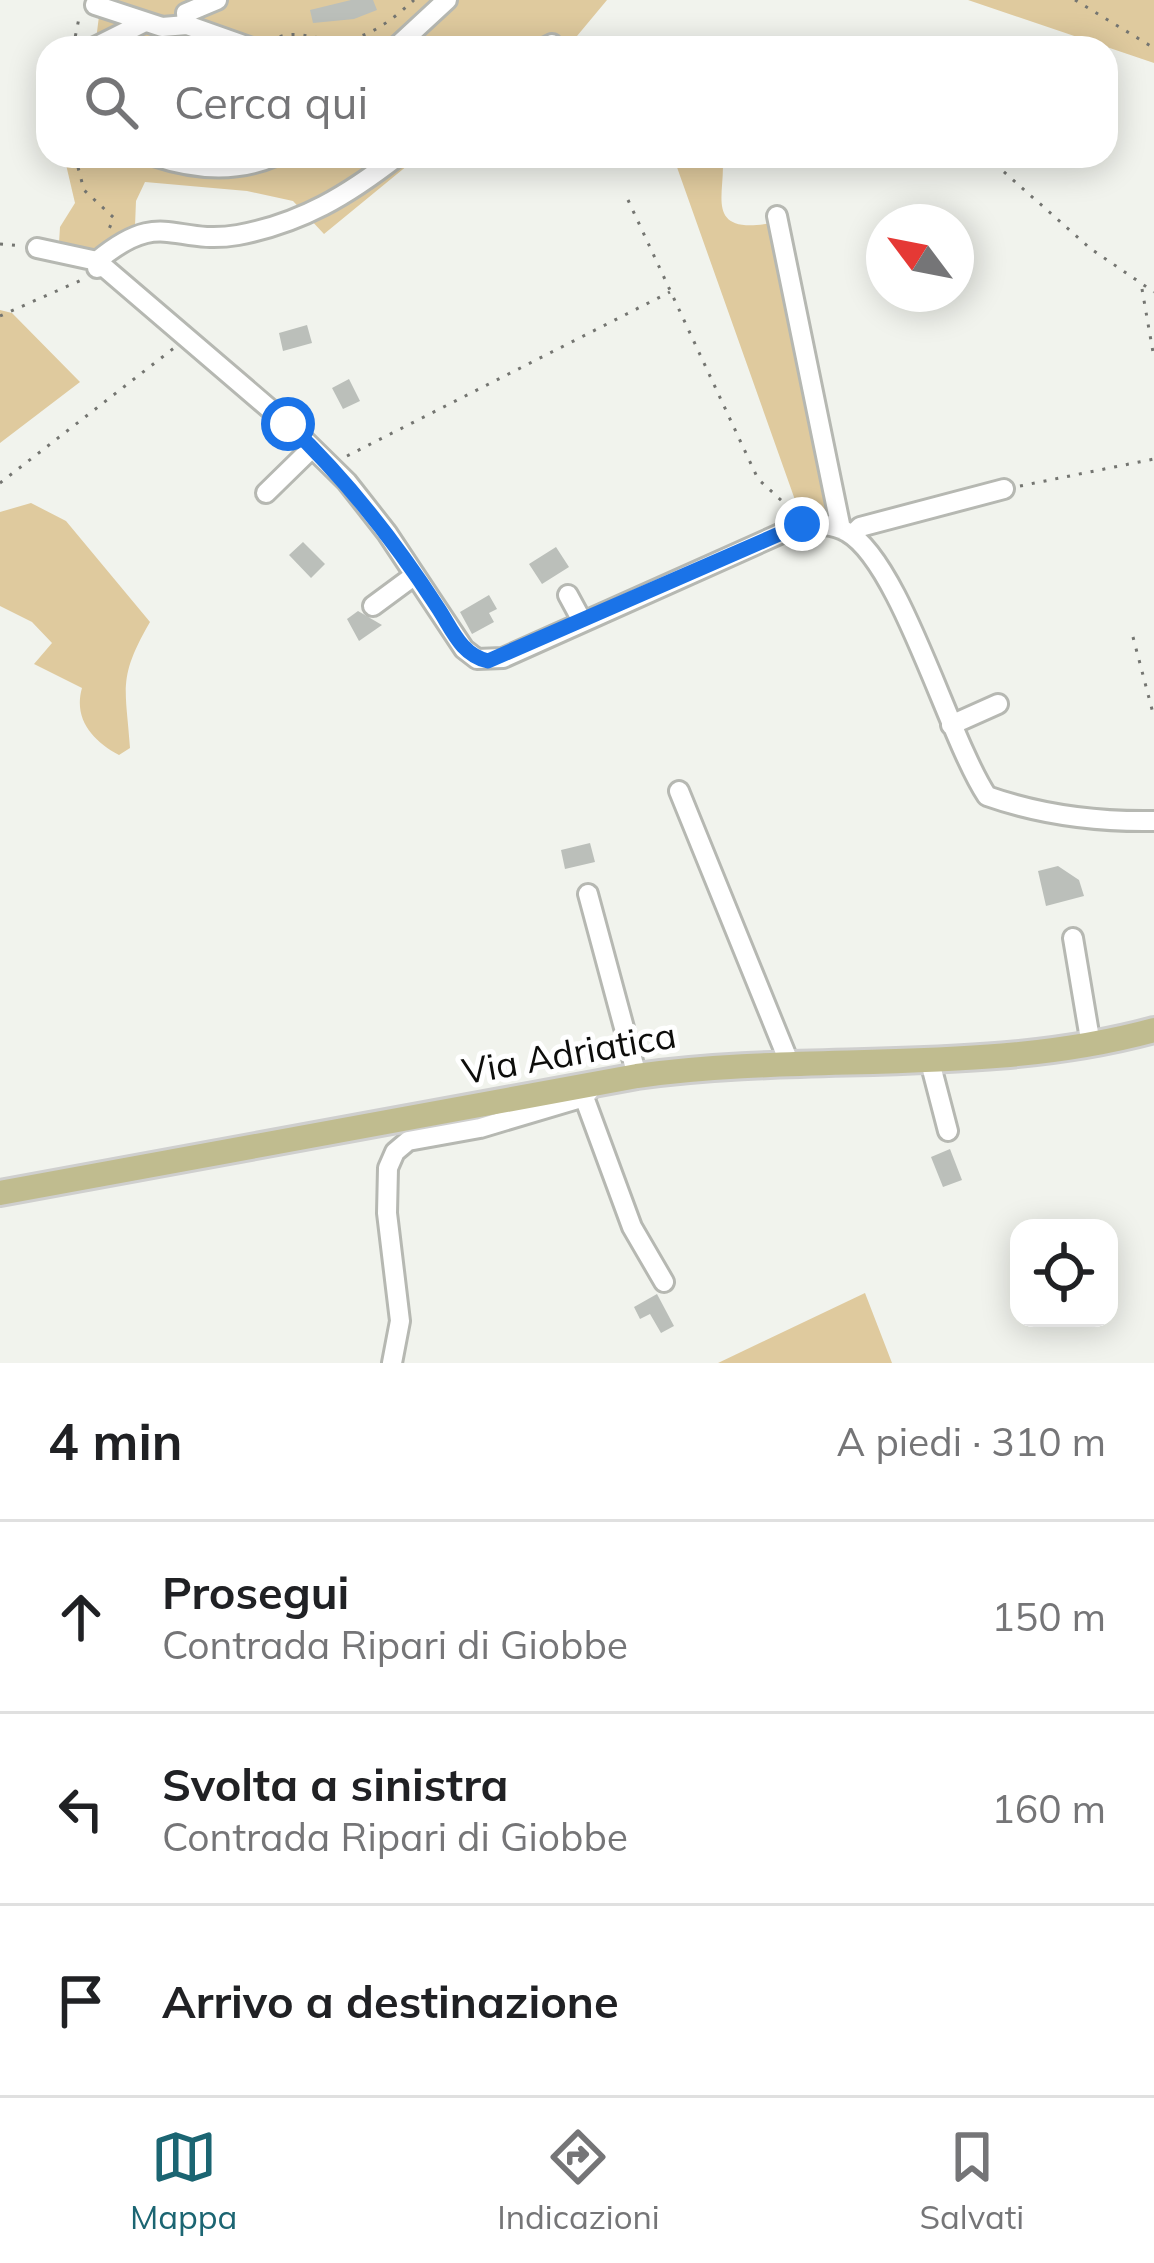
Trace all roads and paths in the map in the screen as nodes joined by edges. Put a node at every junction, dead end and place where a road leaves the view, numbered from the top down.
1 (218, 0) edge
2 (415, 0) edge
3 (447, 0) edge
4 (1076, 0) edge
5 (88, 5) joint
6 (145, 22) junction
7 (187, 25) junction
8 (77, 36) edge
9 (117, 36) edge
10 (218, 36) edge
11 (278, 36) edge
12 (324, 36) edge
13 (358, 36) edge
14 (407, 36) edge
15 (1154, 48) edge
16 (78, 168) edge
17 (380, 168) edge
18 (1000, 168) edge
19 (628, 200) dead end
20 (776, 216) dead end
21 (0, 243) edge
22 (37, 248) joint
23 (99, 264) junction
24 (1141, 287) junction
25 (670, 292) junction
26 (1154, 292) edge
27 (0, 316) edge
28 (189, 337) junction
29 (1154, 358) edge
30 (308, 415) dead end
31 (292, 428) junction
32 (312, 448) junction
33 (1154, 459) edge
34 (330, 465) junction
35 (0, 483) edge
36 (1004, 489) joint
37 (266, 493) dead end
38 (802, 524) junction
39 (847, 532) junction
40 (416, 574) junction
41 (568, 595) dead end
42 (373, 606) dead end
43 (581, 619) junction
44 (1133, 637) dead end
45 (998, 704) dead end
46 (1154, 717) edge
47 (951, 725) junction
48 (679, 791) dead end
49 (1154, 821) edge
50 (588, 894) dead end
51 (1073, 938) dead end
52 (1153, 1030) edge
53 (1091, 1045) junction
54 (929, 1058) junction
55 (789, 1062) junction
56 (637, 1076) junction
57 (591, 1089) junction
58 (948, 1130) dead end
59 (0, 1193) edge
60 (664, 1282) dead end
61 (392, 1363) edge

1 - 7 street
2 - 13 path
3 - 14 street
4 - 15 path
5 - 6 street
5 - 8 path
6 - 7 street
6 - 9 street
7 - 10 street
11 - 12 path
16 - 23 path
17 - 23 street
18 - 24 path
19 - 25 path
20 - 39 street
21 - 22 path
22 - 23 street
23 - 27 path
23 - 28 street
24 - 26 path
24 - 29 path
25 - 34 path
25 - 38 path
28 - 31 street
28 - 35 path
30 - 31 street
31 - 32 street
32 - 34 street
32 - 37 street
33 - 36 path
34 - 40 street
36 - 39 street
38 - 39 street
38 - 43 street
39 - 47 street
40 - 42 street
40 - 43 street
41 - 43 street
44 - 46 path
45 - 47 street
47 - 49 street
48 - 55 street
50 - 56 street
51 - 53 street
52 - 53 main road, Via Adriatica
53 - 54 main road, Via Adriatica
54 - 55 main road, Via Adriatica
54 - 58 street
55 - 56 main road, Via Adriatica
56 - 57 main road, Via Adriatica
57 - 59 main road, Via Adriatica
57 - 60 street
57 - 61 street

